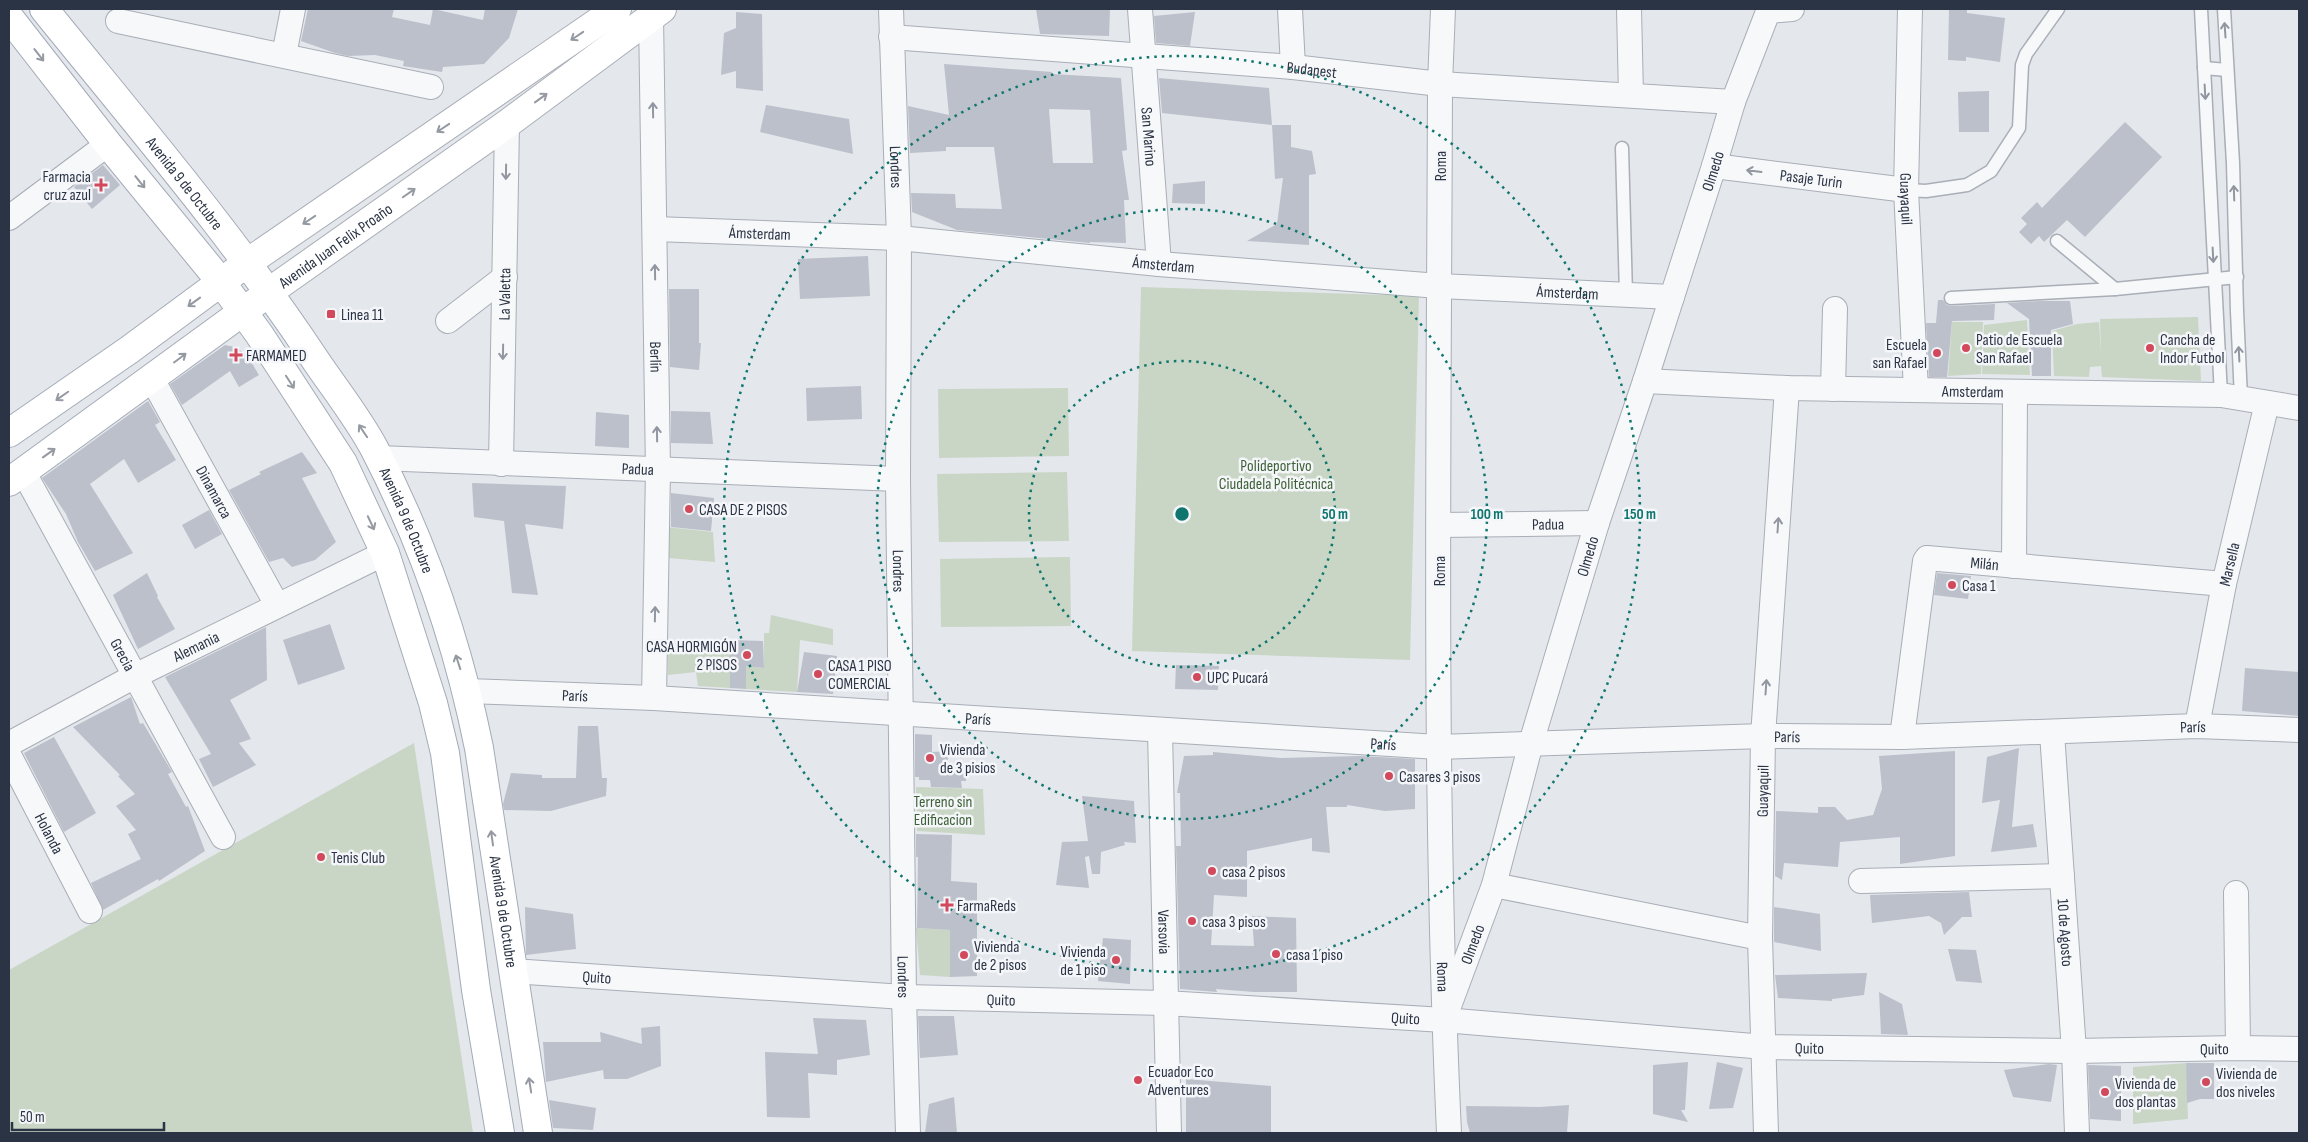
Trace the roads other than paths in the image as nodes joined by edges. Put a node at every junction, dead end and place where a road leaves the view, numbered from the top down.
1 (44, 9) edge
2 (293, 9) edge
3 (617, 9) edge
4 (891, 9) edge
5 (1140, 9) edge
6 (1290, 9) edge
7 (1443, 9) edge
8 (1629, 9) edge
9 (1792, 9) edge
10 (2058, 9) edge
11 (2201, 9) edge
12 (2224, 9) edge
13 (1769, 10) edge
14 (1906, 11) edge
15 (657, 13) edge
16 (9, 17) edge
17 (118, 21) dead end
18 (891, 37) junction
19 (284, 55) junction
20 (1143, 56) junction
21 (1293, 67) junction
22 (2204, 68) junction
23 (2228, 70) junction
24 (1440, 84) junction
25 (431, 87) dead end
26 (1631, 95) junction
27 (1733, 102) junction
28 (507, 124) junction
29 (108, 144) junction
30 (1622, 148) dead end
31 (1714, 166) junction
32 (1906, 190) junction
33 (9, 218) edge
34 (655, 229) junction
35 (899, 238) junction
36 (2057, 241) dead end
37 (247, 263) junction
38 (1158, 264) junction
39 (2237, 276) junction
40 (505, 277) junction
41 (2214, 279) junction
42 (221, 282) junction
43 (1440, 286) junction
44 (2115, 289) junction
45 (269, 292) junction
46 (1626, 295) junction
47 (1672, 297) junction
48 (1951, 298) dead end
49 (1835, 309) dead end
50 (242, 312) junction
51 (448, 321) dead end
52 (152, 379) junction
53 (1645, 381) junction
54 (1787, 388) junction
55 (1833, 388) junction
56 (1916, 390) junction
57 (2015, 392) junction
58 (2231, 396) junction
59 (2267, 403) junction
60 (2299, 408) edge
61 (9, 433) edge
62 (378, 458) junction
63 (501, 464) junction
64 (658, 470) junction
65 (16, 477) edge
66 (898, 479) junction
67 (1596, 523) junction
68 (1439, 525) junction
69 (385, 553) junction
70 (2014, 566) junction
71 (2224, 584) junction
72 (277, 605) junction
73 (135, 676) junction
74 (468, 691) junction
75 (654, 698) junction
76 (901, 715) junction
77 (2197, 726) junction
78 (2299, 730) edge
79 (1160, 731) junction
80 (2052, 733) junction
81 (1763, 736) junction
82 (1902, 737) junction
83 (1530, 743) junction
84 (9, 744) edge
85 (1438, 747) junction
86 (9, 755) edge
87 (223, 837) dead end
88 (2062, 876) junction
89 (1861, 881) dead end
90 (1494, 885) junction
91 (2236, 894) dead end
92 (90, 911) dead end
93 (1760, 938) junction
94 (512, 972) junction
95 (904, 997) junction
96 (1165, 1004) junction
97 (1444, 1020) junction
98 (1764, 1047) junction
99 (2238, 1048) junction
100 (2299, 1049) edge
101 (2074, 1051) junction
102 (500, 1133) edge
103 (538, 1133) edge
104 (908, 1133) edge
105 (1169, 1133) edge
106 (1449, 1133) edge
107 (1766, 1133) edge
108 (2077, 1133) edge

1 - 37 main road, Avenida 9 de Octubre
2 - 19 street
3 -> 37 main road
4 - 18 street, Londres
5 - 20 street, San Marino
6 - 21 street
7 - 24 street, Roma
8 - 26 street
9 - 13 street
10 - 32 lane
11 - 22 lane
23 -> 12 lane
13 - 27 street, Olmedo
14 - 32 street, Guayaquil
28 -> 15 main road, Avenida Juan Felix Proaño
34 -> 15 street, Berlín
16 -> 29 main road, Avenida 9 de Octubre
17 - 19 street
18 - 20 street, Budapest
18 - 35 street, Londres
19 - 25 street
20 - 21 street, Budapest
20 - 38 street, San Marino
21 - 24 street, Budapest
22 - 23 lane
22 -> 41 lane
39 -> 23 lane
24 - 26 street, Budapest
24 - 43 street, Roma
26 - 27 street, Budapest
27 - 31 street, Olmedo
28 -> 40 street, La Valetta
45 -> 28 main road, Avenida Juan Felix Proaño
29 - 33 street
29 -> 42 main road, Avenida 9 de Octubre
30 - 46 lane
32 -> 31 street, Pasaje Turin
31 - 47 street, Olmedo
32 - 56 street, Guayaquil
34 - 35 street, Ámsterdam
64 -> 34 street, Berlín
35 - 38 street, Ámsterdam
35 - 66 street, Londres
36 - 44 lane
37 - 42 main road
37 - 45 main road, Avenida 9 de Octubre
38 - 43 street, Ámsterdam
39 - 41 lane
58 -> 39 lane
40 - 51 street
40 -> 63 street, La Valetta
41 - 44 lane
41 - 58 lane
42 - 50 main road, Avenida 9 de Octubre
42 -> 61 main road
43 - 46 street, Ámsterdam
43 - 68 street, Roma
44 - 48 lane
45 - 50 main road, Avenida Juan Felix Proaño
62 -> 45 main road, Avenida 9 de Octubre
46 - 47 street, Ámsterdam
47 - 53 street, Olmedo
49 - 55 street
52 -> 50 main road, Avenida Juan Felix Proaño
50 -> 69 main road, Avenida 9 de Octubre
65 -> 52 main road, Avenida Juan Felix Proaño
52 - 72 street, Dinamarca
53 - 54 street, Amsterdam
53 - 67 street, Olmedo
54 - 55 street, Amsterdam
81 -> 54 street, Guayaquil
55 - 56 street, Amsterdam
56 - 57 street, Amsterdam
57 - 58 street, Amsterdam
57 - 70 street
58 - 59 street, Amsterdam
59 - 60 street, Amsterdam
59 - 71 street, Marsella
62 - 63 street, Padua
74 -> 62 main road, Avenida 9 de Octubre
63 - 64 street, Padua
64 - 66 street, Padua
75 -> 64 street, Berlín
65 - 73 street, Grecia
66 - 76 street, Londres
67 - 68 street, Padua
67 - 83 street, Olmedo
68 - 85 street, Roma
69 - 72 street, Alemania
69 - 102 main road, Avenida 9 de Octubre
70 - 71 street, Milán
70 - 82 street, Milán
71 - 77 street, Marsella
72 - 73 street, Alemania
73 - 84 street, Alemania
73 - 87 street, Grecia
74 - 75 street, París
94 -> 74 main road, Avenida 9 de Octubre
75 - 76 street, París
76 - 79 street, París
76 - 95 street, Londres
77 - 78 street, París
77 - 80 street, París
79 - 85 street, París
79 - 96 street, Varsovia
80 - 82 street, París
80 - 88 street, 10 de Agosto
81 - 82 street, París
81 - 83 street, París
81 - 93 street, Guayaquil
83 - 85 street, París
83 - 90 street, Olmedo
85 - 97 street, Roma
86 - 92 street, Holanda
88 - 89 street
88 - 101 street, 10 de Agosto
90 - 93 street
90 - 97 street, Olmedo
91 - 99 street
93 - 98 street, Guayaquil
94 - 95 street, Quito
103 -> 94 main road, Avenida 9 de Octubre
95 - 96 street, Quito
95 - 104 street, Londres
96 - 97 street, Quito
96 - 105 street, Varsovia
97 - 98 street, Quito
97 - 106 street, Roma
98 - 101 street, Quito
98 - 107 street, Guayaquil
99 - 100 street, Quito
99 - 101 street, Quito
101 - 108 street, 10 de Agosto

